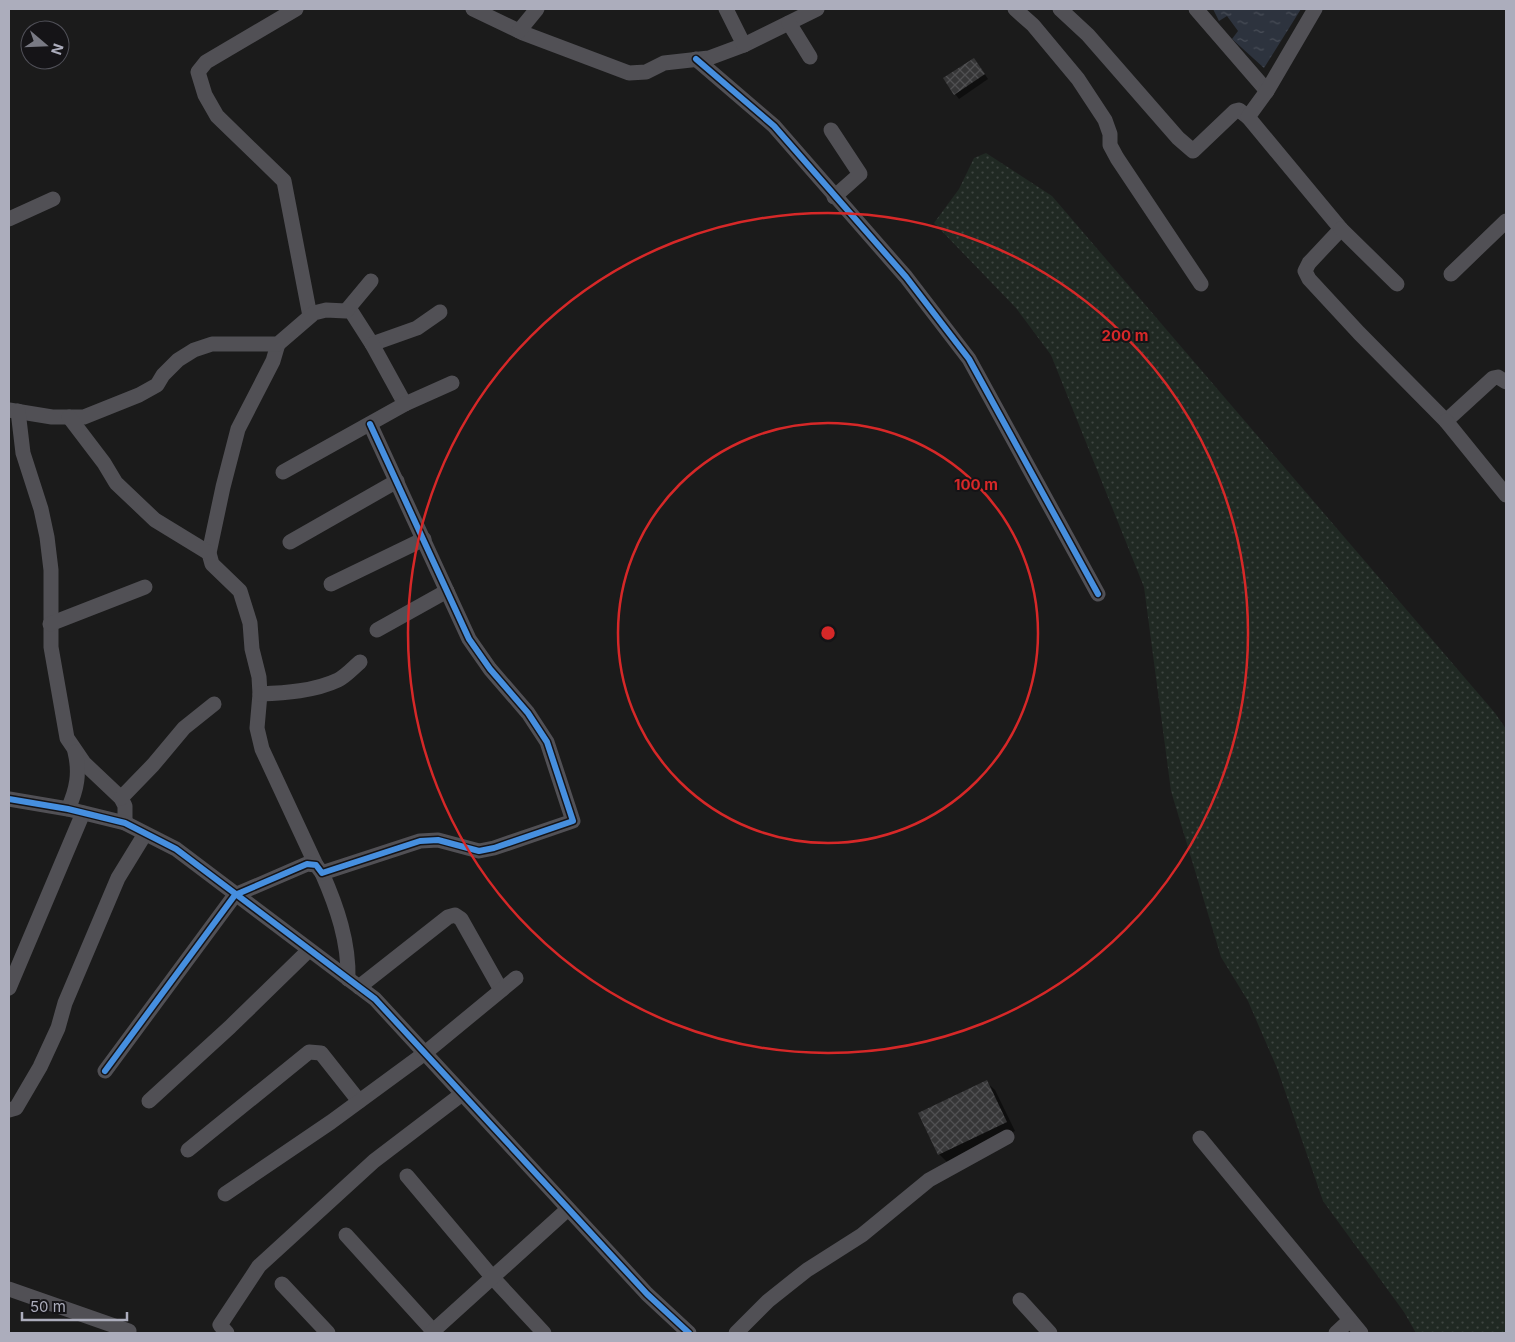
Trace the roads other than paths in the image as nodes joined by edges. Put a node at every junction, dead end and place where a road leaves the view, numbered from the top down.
1 (296, 9) edge
2 (472, 9) edge
3 (537, 9) edge
4 (726, 9) edge
5 (818, 9) edge
6 (1015, 9) edge
7 (1060, 9) edge
8 (1196, 9) edge
9 (1315, 9) edge
10 (789, 23) junction
11 (519, 31) junction
12 (744, 45) junction
13 (810, 57) dead end
14 (696, 59) junction
15 (1267, 91) junction
16 (1248, 117) junction
17 (831, 130) dead end
18 (834, 197) junction
19 (53, 199) dead end
20 (9, 219) edge
21 (1506, 221) edge
22 (1341, 229) junction
23 (1451, 274) dead end
24 (371, 281) dead end
25 (1202, 284) dead end
26 (1397, 284) dead end
27 (349, 308) junction
28 (440, 312) dead end
29 (310, 316) junction
30 (278, 344) junction
31 (372, 344) junction
32 (1506, 382) edge
33 (452, 383) dead end
34 (405, 404) junction
35 (13, 410) edge
36 (70, 417) junction
37 (1446, 421) junction
38 (370, 424) junction
39 (283, 472) dead end
40 (397, 481) junction
41 (1506, 495) edge
42 (424, 539) junction
43 (290, 542) dead end
44 (209, 553) junction
45 (331, 584) dead end
46 (144, 587) dead end
47 (447, 591) junction
48 (1098, 594) dead end
49 (50, 624) junction
50 (377, 630) dead end
51 (360, 662) dead end
52 (260, 694) junction
53 (214, 704) dead end
54 (74, 748) junction
55 (121, 798) junction
56 (9, 799) edge
57 (68, 809) junction
58 (83, 813) junction
59 (125, 823) junction
60 (145, 834) junction
61 (319, 869) junction
62 (235, 895) junction
63 (308, 951) junction
64 (516, 978) dead end
65 (353, 983) junction
66 (9, 988) edge
67 (501, 990) junction
68 (425, 1053) junction
69 (105, 1071) dead end
70 (462, 1094) junction
71 (149, 1101) dead end
72 (359, 1101) junction
73 (9, 1110) edge
74 (1007, 1137) dead end
75 (1200, 1138) dead end
76 (188, 1150) dead end
77 (407, 1176) dead end
78 (225, 1194) dead end
79 (568, 1209) junction
80 (346, 1235) dead end
81 (493, 1278) junction
82 (282, 1284) dead end
83 (9, 1289) edge
84 (1020, 1300) dead end
85 (1350, 1320) junction
86 (220, 1330) edge
87 (130, 1333) edge
88 (328, 1333) edge
89 (433, 1333) edge
90 (544, 1333) edge
91 (690, 1333) edge
92 (736, 1333) edge
93 (1050, 1333) edge
94 (1336, 1333) edge
95 (1361, 1333) edge

1 - 29 street
2 - 11 street
3 - 11 street
4 - 12 street
5 - 10 street
6 - 25 street
7 - 16 street
8 - 15 street
9 - 15 street
10 - 12 street
10 - 13 street
11 - 14 street
12 - 14 street
14 - 18 street
15 - 16 street
16 - 22 street
17 - 18 street
18 - 48 street
19 - 20 street
21 - 23 street
22 - 26 street
22 - 37 street
24 - 27 street
27 - 29 street
27 - 31 street
28 - 31 street
29 - 30 street
30 - 36 street
30 - 44 street
31 - 34 street
32 - 37 street
33 - 34 street
34 - 38 street
35 - 36 street
35 - 49 street
36 - 44 street
37 - 41 street
38 - 39 street
38 - 40 street
40 - 42 street
40 - 43 street
42 - 45 street
42 - 47 street
44 - 52 street
46 - 49 street
47 - 50 street
47 - 61 street
49 - 54 street
51 - 52 street
52 - 61 street
53 - 55 street
54 - 55 street
54 - 57 street
55 - 59 street
56 - 57 street
57 - 58 street
58 - 59 street
58 - 66 street
59 - 60 street
60 - 62 street
60 - 73 street
61 - 62 street
61 - 65 street
62 - 63 street
62 - 69 street
63 - 65 street
63 - 71 street
64 - 67 street
65 - 67 street
65 - 68 street
67 - 68 street
68 - 70 street
68 - 72 street
70 - 79 street
70 - 86 street
72 - 76 street
72 - 78 street
74 - 92 street
75 - 85 street
77 - 81 street
79 - 81 street
79 - 91 street
80 - 89 street
81 - 89 street
81 - 90 street
82 - 88 street
83 - 87 street
84 - 93 street
85 - 94 street
85 - 95 street

